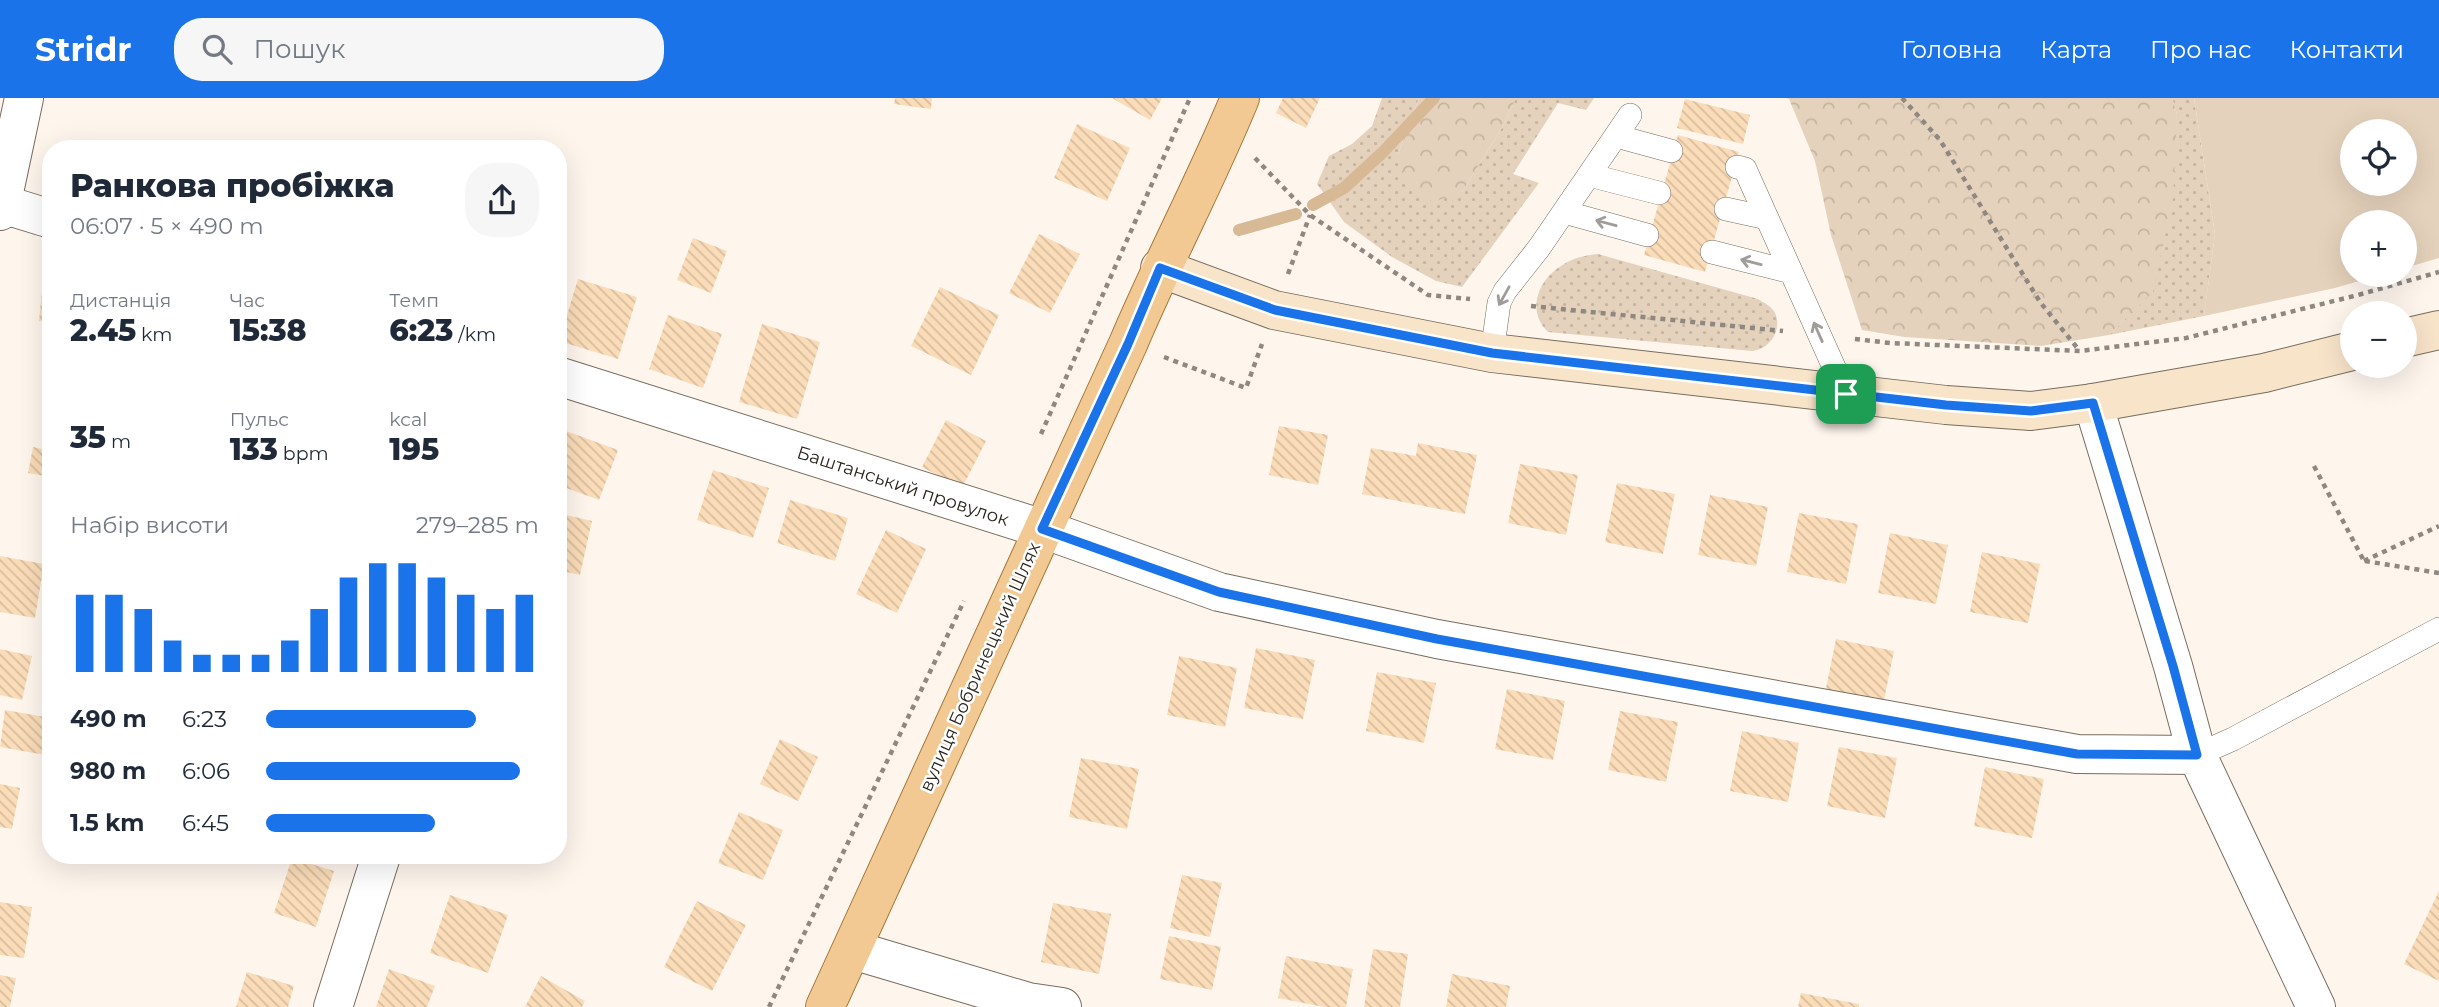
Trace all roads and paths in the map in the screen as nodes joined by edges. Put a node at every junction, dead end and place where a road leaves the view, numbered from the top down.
1 (24, 98) edge
2 (1190, 98) edge
3 (1240, 98) edge
4 (1902, 98) edge
5 (1630, 115) dead end
6 (1616, 135) junction
7 (1671, 151) dead end
8 (1251, 154) dead end
9 (1737, 167) dead end
10 (1589, 175) junction
11 (1659, 193) dead end
12 (1, 208) edge
13 (1726, 209) dead end
14 (1564, 212) junction
15 (42, 217) edge
16 (1767, 218) junction
17 (1647, 235) dead end
18 (1712, 252) dead end
19 (1160, 268) junction
20 (1791, 272) junction
21 (2439, 272) edge
22 (1428, 295) dead end
23 (2439, 330) edge
24 (2417, 335) edge
25 (1492, 353) junction
26 (2340, 354) edge
27 (567, 379) edge
28 (1846, 394) junction
29 (2093, 403) junction
30 (1037, 442) dead end
31 (2314, 466) dead end
32 (2439, 526) edge
33 (1042, 529) junction
34 (2364, 561) junction
35 (2439, 573) edge
36 (970, 590) dead end
37 (2439, 629) edge
38 (2197, 755) junction
39 (378, 864) edge
40 (853, 950) junction
41 (333, 1007) edge
42 (769, 1007) edge
43 (825, 1007) edge
44 (1062, 1007) edge
45 (2316, 1007) edge

1 - 12 street
2 - 30 path
3 - 19 main road, вулиця Бобринецький Шлях
4 - 21 path
5 - 6 lane
6 - 7 lane
6 - 10 lane
8 - 22 path
9 - 16 lane
10 - 11 lane
10 - 14 lane
12 - 15 street
13 - 16 lane
17 -> 14 lane
14 -> 25 lane
16 - 20 lane
20 -> 18 lane
19 - 25 street
19 - 33 main road, вулиця Бобринецький Шлях
28 -> 20 lane
23 - 24 street
25 - 28 street
26 - 29 street
27 - 33 street, Баштанський провулок
28 - 29 street
29 - 38 street
31 - 34 path
32 - 34 path
33 - 38 street, Баштанський провулок
33 - 40 main road, вулиця Бобринецький Шлях
34 - 35 path
36 - 42 path
37 - 38 lane
38 - 45 street
39 - 41 street
40 - 43 main road, вулиця Бобринецький Шлях
40 - 44 street

